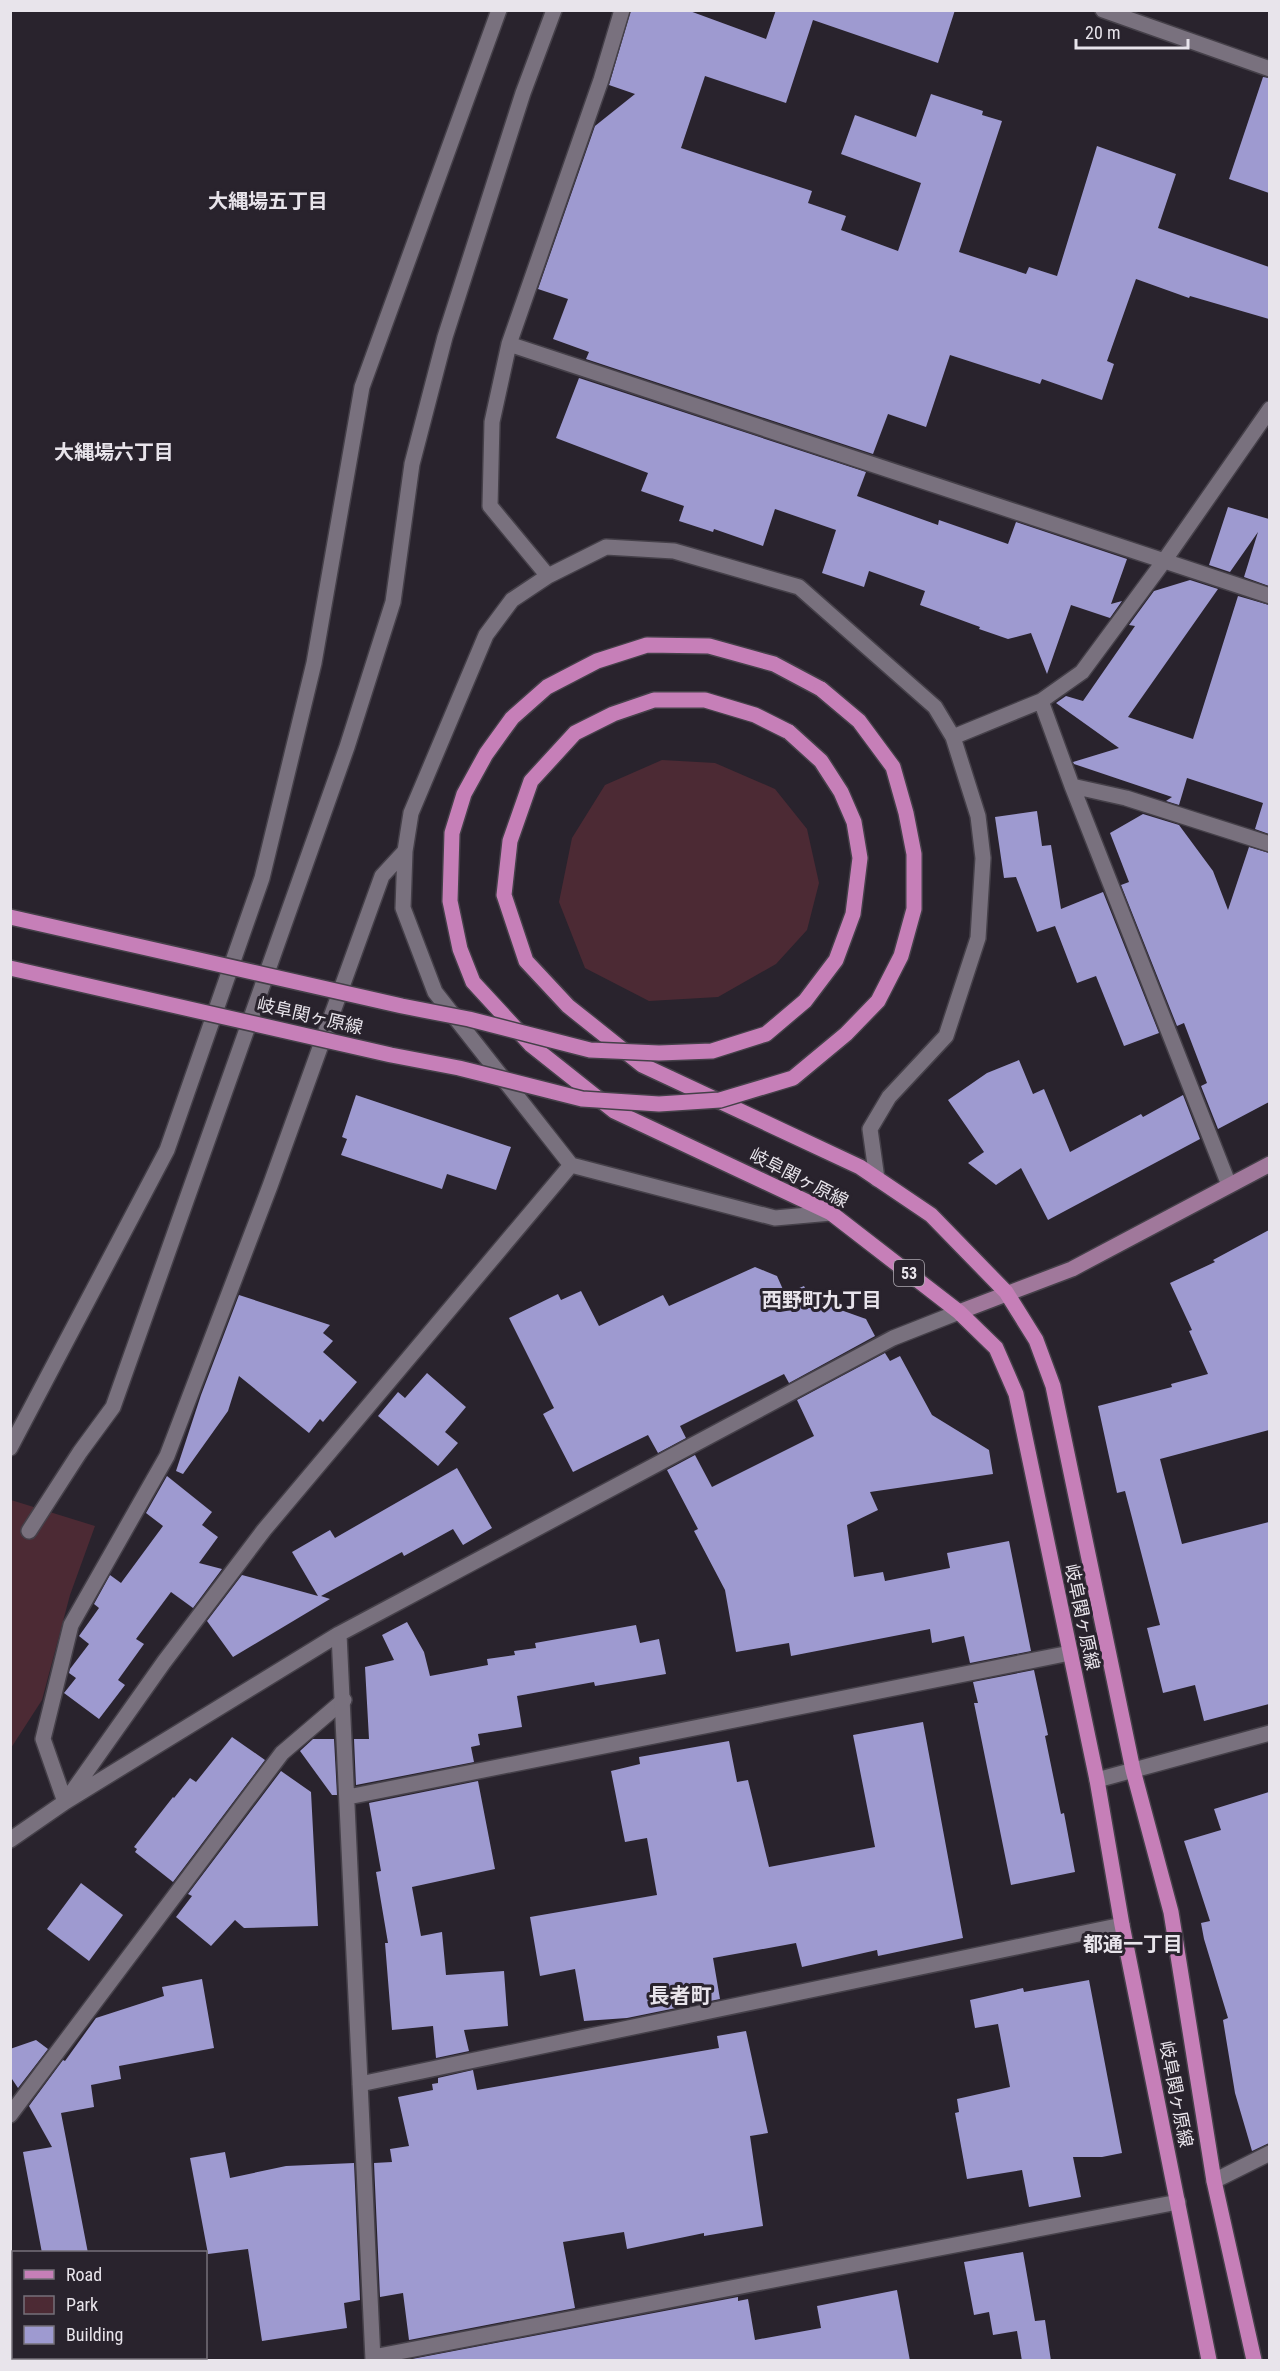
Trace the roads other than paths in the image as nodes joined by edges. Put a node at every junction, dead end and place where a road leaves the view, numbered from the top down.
1 (499, 10) edge
2 (554, 10) edge
3 (622, 10) edge
4 (1103, 10) edge
5 (1269, 69) edge
6 (509, 344) junction
7 (1269, 409) edge
8 (1164, 561) junction
9 (548, 576) junction
10 (1269, 596) edge
11 (1041, 701) junction
12 (953, 737) junction
13 (1072, 786) junction
14 (1269, 844) edge
15 (405, 851) junction
16 (10, 917) edge
17 (10, 968) edge
18 (1269, 1164) edge
19 (571, 1165) junction
20 (877, 1179) junction
21 (1229, 1185) junction
22 (831, 1213) junction
23 (1006, 1292) junction
24 (959, 1312) junction
25 (10, 1448) edge
26 (29, 1531) dead end
27 (339, 1634) junction
28 (1070, 1653) junction
29 (344, 1700) junction
30 (1269, 1733) edge
31 (1133, 1770) junction
32 (1097, 1780) junction
33 (348, 1797) junction
34 (65, 1802) junction
35 (10, 1840) edge
36 (1122, 1926) junction
37 (360, 2084) junction
38 (10, 2115) edge
39 (1269, 2153) edge
40 (1214, 2181) junction
41 (1178, 2202) junction
42 (373, 2359) edge
43 (1209, 2361) edge
44 (1254, 2361) edge

1 - 25 street
2 - 26 street
3 - 6 street
4 - 5 street
6 - 8 street
6 - 9 street
7 - 8 street
8 - 10 street
8 - 11 street
9 - 12 street
9 - 15 street
11 - 12 street
11 - 13 street
12 - 20 street
13 - 14 street
13 - 21 street
15 - 19 street
15 - 34 street
16 - 20 main road, 岐阜関ヶ原線, bridge
17 - 22 main road, 岐阜関ヶ原線 / 53, bridge
18 - 21 street
19 - 22 street
19 - 34 street
20 - 23 main road, 岐阜関ヶ原線
21 - 23 street
22 - 24 main road, 岐阜関ヶ原線 / 53
23 - 24 street
23 - 31 main road, 岐阜関ヶ原線
24 - 27 street
24 - 28 main road, 岐阜関ヶ原線 / 53
27 - 29 street
27 - 34 street
28 - 32 main road, 岐阜関ヶ原線 / 53
28 - 33 street
29 - 33 street
29 - 38 street
30 - 31 street
31 - 32 street
31 - 40 main road, 岐阜関ヶ原線
32 - 36 main road, 岐阜関ヶ原線 / 53
33 - 37 street
34 - 35 street
36 - 37 street
36 - 41 main road, 岐阜関ヶ原線 / 53
37 - 42 street
39 - 40 street
40 - 44 main road, 岐阜関ヶ原線
41 - 42 street
41 - 43 main road, 岐阜関ヶ原線 / 53

